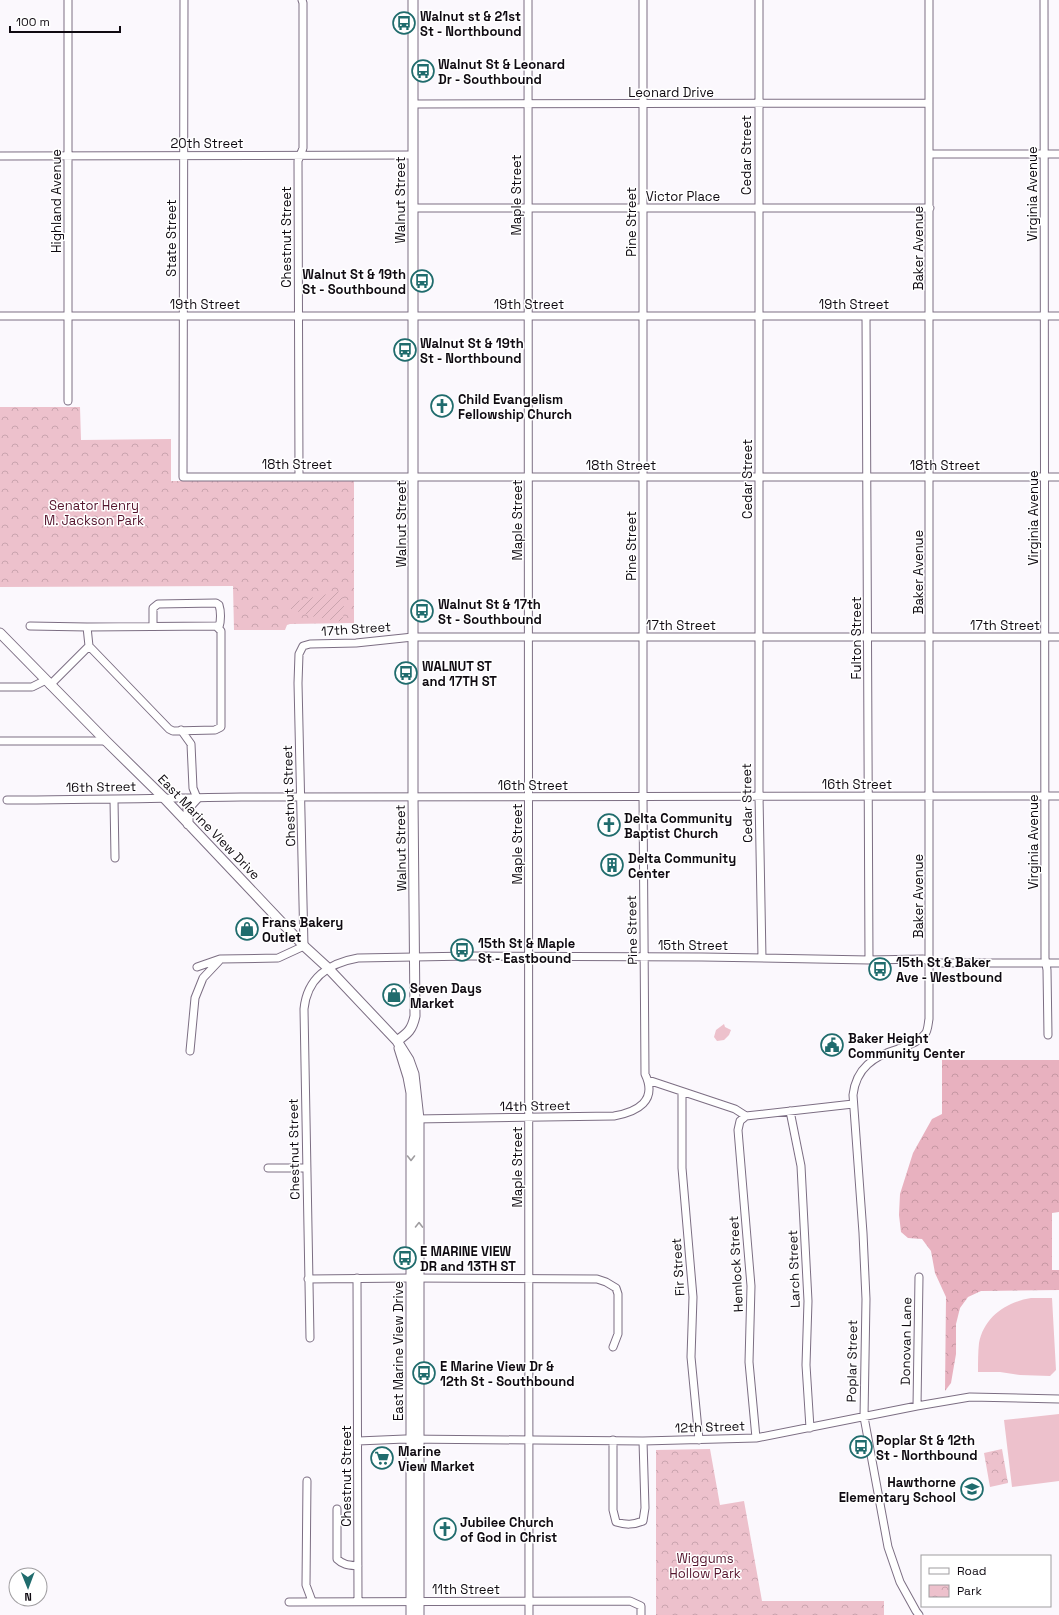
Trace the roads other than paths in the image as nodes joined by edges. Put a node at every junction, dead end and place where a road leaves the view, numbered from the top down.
1 (68, 0) edge
2 (184, 0) edge
3 (302, 0) edge
4 (413, 0) edge
5 (528, 0) edge
6 (643, 0) edge
7 (759, 0) edge
8 (929, 0) edge
9 (1044, 0) edge
10 (413, 104) junction
11 (529, 104) junction
12 (643, 104) junction
13 (758, 104) junction
14 (929, 104) junction
15 (930, 154) junction
16 (1044, 154) junction
17 (1059, 154) edge
18 (184, 155) junction
19 (300, 155) junction
20 (413, 155) junction
21 (0, 156) edge
22 (68, 156) junction
23 (413, 208) junction
24 (528, 208) junction
25 (644, 208) junction
26 (758, 208) junction
27 (930, 208) junction
28 (0, 316) edge
29 (68, 316) junction
30 (183, 316) junction
31 (298, 316) junction
32 (414, 316) junction
33 (528, 316) junction
34 (643, 316) junction
35 (759, 316) junction
36 (866, 316) junction
37 (929, 316) junction
38 (1044, 316) junction
39 (1059, 316) edge
40 (68, 401) dead end
41 (299, 476) junction
42 (1045, 476) junction
43 (1059, 476) edge
44 (183, 477) joint
45 (414, 477) junction
46 (529, 477) junction
47 (643, 477) junction
48 (759, 477) junction
49 (868, 477) junction
50 (930, 477) junction
51 (30, 626) dead end
52 (153, 626) junction
53 (87, 627) junction
54 (219, 627) junction
55 (0, 633) edge
56 (414, 637) junction
57 (529, 637) junction
58 (644, 637) junction
59 (759, 637) junction
60 (868, 637) junction
61 (930, 637) junction
62 (1045, 637) junction
63 (1059, 637) edge
64 (89, 646) junction
65 (303, 646) joint
66 (48, 683) junction
67 (0, 687) edge
68 (181, 730) junction
69 (0, 741) edge
70 (106, 741) junction
71 (643, 796) junction
72 (758, 796) junction
73 (868, 796) junction
74 (930, 796) junction
75 (1045, 796) junction
76 (1059, 796) edge
77 (301, 797) junction
78 (413, 797) junction
79 (528, 797) junction
80 (164, 798) junction
81 (197, 798) junction
82 (7, 800) dead end
83 (114, 800) junction
84 (188, 824) junction
85 (115, 858) dead end
86 (304, 946) junction
87 (529, 957) junction
88 (645, 957) junction
89 (415, 958) junction
90 (762, 958) junction
91 (220, 959) junction
92 (868, 960) junction
93 (930, 961) junction
94 (1046, 963) junction
95 (1059, 963) edge
96 (197, 967) dead end
97 (328, 968) junction
98 (1048, 1035) dead end
99 (397, 1041) junction
100 (190, 1051) dead end
101 (648, 1080) junction
102 (649, 1091) joint
103 (682, 1092) junction
104 (853, 1104) junction
105 (790, 1111) junction
106 (746, 1116) junction
107 (529, 1118) junction
108 (415, 1119) junction
109 (268, 1168) dead end
110 (307, 1168) junction
111 (919, 1277) dead end
112 (357, 1278) junction
113 (414, 1278) junction
114 (308, 1279) junction
115 (529, 1279) junction
116 (310, 1338) dead end
117 (613, 1347) dead end
118 (1059, 1399) edge
119 (917, 1406) junction
120 (864, 1417) junction
121 (810, 1428) junction
122 (756, 1438) junction
123 (415, 1440) junction
124 (529, 1440) junction
125 (613, 1440) junction
126 (699, 1440) junction
127 (643, 1441) junction
128 (358, 1442) junction
129 (307, 1481) dead end
130 (337, 1509) dead end
131 (358, 1566) junction
132 (312, 1601) junction
133 (358, 1601) junction
134 (415, 1601) junction
135 (530, 1601) junction
136 (289, 1602) dead end
137 (915, 1614) edge
138 (411, 1615) edge
139 (418, 1615) edge
140 (529, 1615) edge
141 (641, 1615) edge

1 - 22 street, Highland Avenue
2 - 18 street, State Street
3 - 19 street, Chestnut Street
4 - 10 main road, Walnut Street
5 - 11 street, Maple Street
6 - 12 street, Pine Street
7 - 13 street, Cedar Street
8 - 14 street, Baker Avenue
9 - 16 street, Virginia Avenue
10 - 11 street, Leonard Drive
10 - 20 main road, Walnut Street
11 - 12 street, Leonard Drive
11 - 24 street, Maple Street
12 - 13 street, Leonard Drive
12 - 25 street, Pine Street
13 - 14 street, Leonard Drive
13 - 26 street, Cedar Street
14 - 15 street, Baker Avenue
15 - 16 street
15 - 27 street, Baker Avenue
16 - 17 street
16 - 38 street, Virginia Avenue
18 - 19 street, 20th Street
18 - 22 street, 20th Street
18 - 30 street, State Street
19 - 20 street, 20th Street
19 - 31 street, Chestnut Street
20 - 23 main road, Walnut Street
21 - 22 street, 20th Street
22 - 29 street, Highland Avenue
23 - 24 street, Victor Place
23 - 32 main road, Walnut Street
24 - 25 street, Victor Place
24 - 33 street, Maple Street
25 - 26 street, Victor Place
25 - 34 street, Pine Street
26 - 27 street, Victor Place
26 - 35 street, Cedar Street
27 - 37 street, Baker Avenue
28 - 29 street, 19th Street
29 - 30 street, 19th Street
29 - 40 street, Highland Avenue
30 - 31 street, 19th Street
30 - 44 street, State Street
31 - 32 street, 19th Street
31 - 41 street, Chestnut Street
32 - 33 street, 19th Street
32 - 45 main road, Walnut Street
33 - 34 street, 19th Street
33 - 46 street, Maple Street
34 - 35 street, 19th Street
34 - 47 street, Pine Street
35 - 36 street, 19th Street
35 - 48 street, Cedar Street
36 - 37 street, 19th Street
36 - 49 street, Fulton Street
37 - 38 street, 19th Street
37 - 50 street, Baker Avenue
38 - 39 street, 19th Street
38 - 42 street, Virginia Avenue
41 - 44 street, 18th Street
41 - 45 street, 18th Street
42 - 43 street, 18th Street
42 - 50 street, 18th Street
42 - 62 street, Virginia Avenue
45 - 46 street, 18th Street
45 - 56 main road, Walnut Street
46 - 47 street, 18th Street
46 - 57 street, Maple Street
47 - 48 street, 18th Street
47 - 58 street, Pine Street
48 - 49 street, 18th Street
48 - 59 street, Cedar Street
49 - 50 street, 18th Street
49 - 60 street, Fulton Street
50 - 61 street, Baker Avenue
51 - 53 street
52 - 53 street
52 - 54 street
52 - 54 street
53 - 64 street
54 - 68 street
55 - 66 main road, East Marine View Drive
56 - 57 street, 17th Street
56 - 65 street, 17th Street
56 - 78 main road, Walnut Street
57 - 58 street, 17th Street
57 - 79 street, Maple Street
58 - 59 street, 17th Street
58 - 71 street, Pine Street
59 - 60 street, 17th Street
59 - 72 street, Cedar Street
60 - 61 street, 17th Street
60 - 73 street, Fulton Street
61 - 62 street, 17th Street
61 - 74 street, Baker Avenue
62 - 63 street, 17th Street
62 - 75 street, Virginia Avenue
64 - 66 street
64 - 68 street
65 - 77 street, Chestnut Street
66 - 67 street
66 - 70 main road, East Marine View Drive
68 - 81 street
69 - 70 street
70 - 80 main road, East Marine View Drive
71 - 72 street, 16th Street
71 - 79 street, 16th Street
71 - 88 street, Pine Street
72 - 73 street, 16th Street
72 - 90 street, Cedar Street
73 - 74 street, 16th Street
73 - 92 street, Fulton Street
74 - 75 street, 16th Street
74 - 93 street, Baker Avenue
75 - 76 street, 16th Street
75 - 94 street, Virginia Avenue
77 - 78 street, 16th Street
77 - 81 street, 16th Street
77 - 86 street, Chestnut Street
78 - 79 street, 16th Street
78 - 89 main road, Walnut Street
79 - 87 street, Maple Street
80 - 81 street, 16th Street
80 - 83 street, 16th Street
80 - 84 main road, East Marine View Drive
81 - 84 main road
82 - 83 street, 16th Street
83 - 85 street
84 - 86 main road, East Marine View Drive
86 - 91 street
86 - 97 main road, East Marine View Drive
87 - 88 street, 15th Street
87 - 89 street, 15th Street
87 - 107 street, Maple Street
88 - 90 street, 15th Street
88 - 101 street, Pine Street
89 - 97 street, 15th Street
89 - 99 main road, Walnut Street
90 - 92 street, 15th Street
91 - 96 street
91 - 100 street
92 - 93 street, 15th Street
93 - 94 street, 15th Street
93 - 104 street, Baker Avenue
94 - 95 street, 15th Street
94 - 98 street, Virginia Avenue
97 - 99 main road, East Marine View Drive
97 - 110 street, Chestnut Street
99 - 108 main road, East Marine View Drive
101 - 102 street, Pine Street
101 - 103 street
102 - 107 street, 14th Street
103 - 106 street
103 - 126 street, Fir Street
104 - 105 street
104 - 120 street, Poplar Street
105 - 106 street
105 - 121 street, Larch Street
106 - 122 street, Hemlock Street
107 - 108 street, 14th Street
107 - 115 street, Maple Street
108 - 113 main road, East Marine View Drive
109 - 110 street
110 - 114 street, Chestnut Street
111 - 119 street, Donovan Lane
112 - 113 street
112 - 114 street
112 - 128 street, Chestnut Street
113 - 115 street
113 - 123 main road, East Marine View Drive
114 - 116 street, Chestnut Street
115 - 117 street
115 - 124 street, Maple Street
118 - 119 street, 12th Street
119 - 120 street, 12th Street
120 - 121 street, 12th Street
120 - 137 street, Poplar Street
121 - 122 street, 12th Street
122 - 126 street, 12th Street
123 - 124 street, 12th Street
123 - 128 street, 12th Street
123 - 134 main road, East Marine View Drive
124 - 125 street, 12th Street
124 - 135 street, Maple Street
125 - 127 street, 12th Street
125 - 127 street
126 - 127 street, 12th Street
128 - 131 street, Chestnut Street
129 - 132 street
130 - 131 street
131 - 133 street, Chestnut Street
132 - 133 street, 11th Street
132 - 136 street, 11th Street
133 - 134 street, 11th Street
134 - 135 street, 11th Street
134 - 138 main road, East Marine View Drive
134 - 139 main road, East Marine View Drive
135 - 140 street, Maple Street
135 - 141 street, 11th Street

